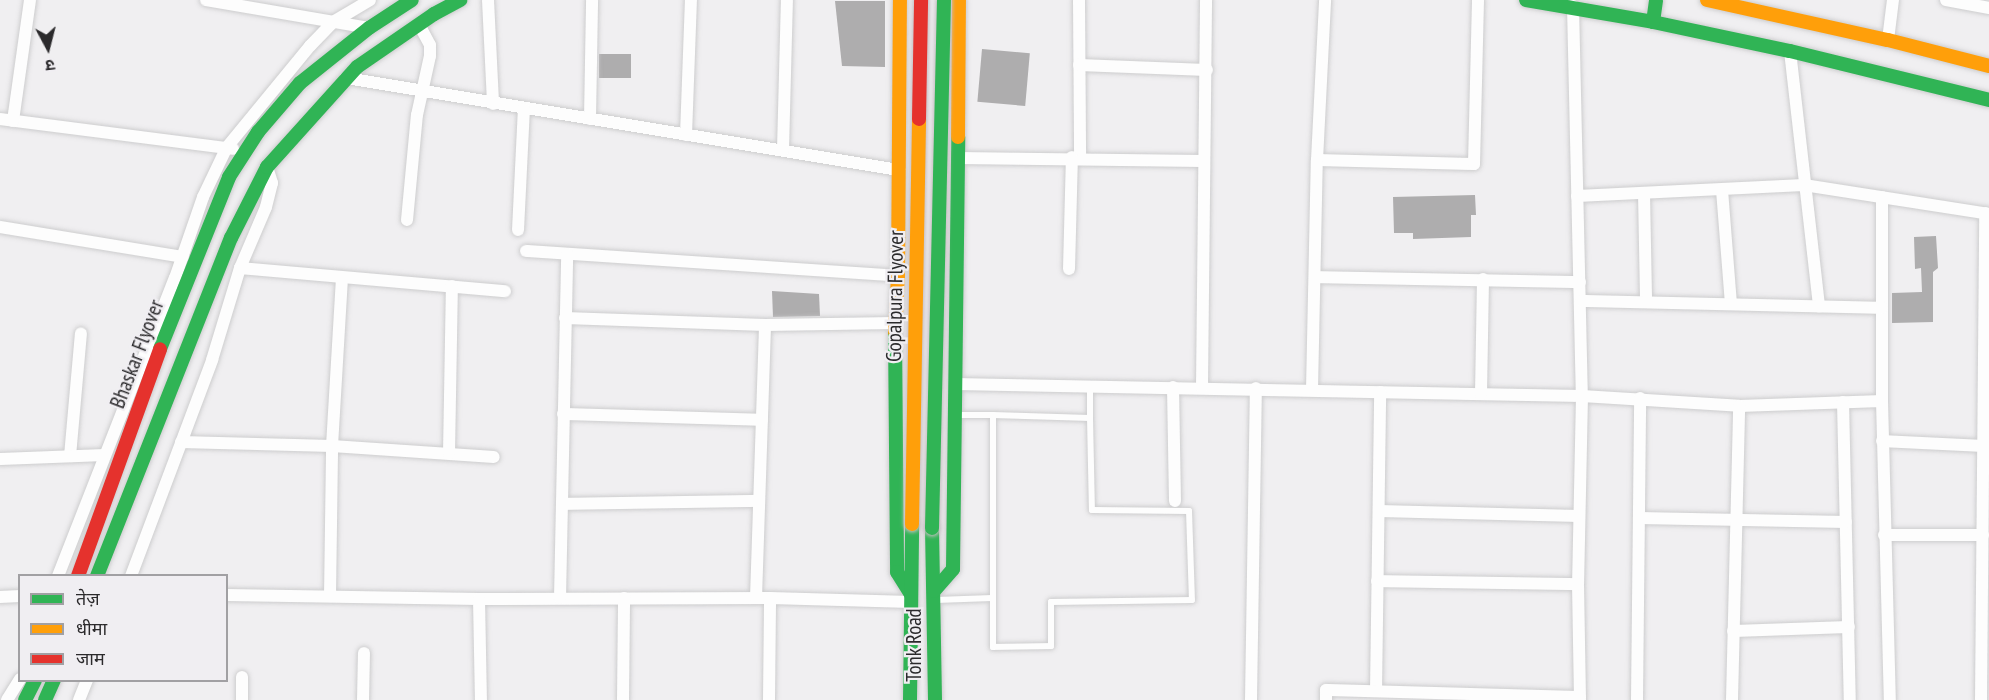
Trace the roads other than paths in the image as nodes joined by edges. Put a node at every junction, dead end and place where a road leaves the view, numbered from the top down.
1 (30, 0) edge
2 (206, 0) edge
3 (370, 0) edge
4 (412, 0) edge
5 (460, 0) edge
6 (488, 0) edge
7 (592, 0) edge
8 (691, 0) edge
9 (787, 0) edge
10 (900, 0) edge
11 (921, 0) edge
12 (944, 0) edge
13 (959, 0) edge
14 (1078, 0) edge
15 (1206, 0) edge
16 (1325, 0) edge
17 (1478, 0) edge
18 (1526, 0) edge
19 (1656, 0) edge
20 (1707, 0) edge
21 (1893, 0) edge
22 (1946, 0) edge
23 (355, 4) edge
24 (1573, 6) junction
25 (1989, 8) edge
26 (333, 22) junction
27 (1653, 22) junction
28 (419, 24) junction
29 (369, 28) junction
30 (1888, 40) junction
31 (1790, 51) junction
32 (1079, 65) junction
33 (1989, 66) edge
34 (1207, 70) junction
35 (346, 78) junction
36 (421, 91) junction
37 (1989, 100) edge
38 (493, 104) junction
39 (524, 109) junction
40 (0, 119) edge
41 (590, 119) junction
42 (13, 121) junction
43 (687, 135) junction
44 (227, 147) junction
45 (783, 150) junction
46 (246, 152) junction
47 (1076, 157) junction
48 (957, 158) junction
49 (1203, 160) junction
50 (1317, 160) junction
51 (267, 167) junction
52 (899, 170) junction
53 (1804, 185) junction
54 (1722, 190) junction
55 (1644, 193) junction
56 (1577, 196) junction
57 (1882, 197) junction
58 (1987, 213) edge
59 (407, 220) dead end
60 (0, 227) edge
61 (518, 230) dead end
62 (899, 234) junction
63 (957, 234) junction
64 (526, 251) dead end
65 (567, 254) junction
66 (183, 257) junction
67 (240, 268) junction
68 (1070, 269) dead end
69 (898, 276) junction
70 (1316, 277) junction
71 (342, 278) junction
72 (1483, 279) junction
73 (1580, 282) junction
74 (452, 286) junction
75 (505, 291) dead end
76 (1581, 301) junction
77 (1646, 301) junction
78 (1731, 304) junction
79 (1819, 306) junction
80 (1882, 308) junction
81 (565, 318) junction
82 (895, 323) junction
83 (765, 324) junction
84 (81, 333) dead end
85 (955, 384) junction
86 (1090, 386) junction
87 (1173, 387) junction
88 (1202, 387) junction
89 (1256, 388) junction
90 (1312, 390) junction
91 (1380, 392) junction
92 (1481, 394) junction
93 (1582, 396) junction
94 (1641, 398) junction
95 (1882, 401) junction
96 (1843, 402) junction
97 (1739, 406) junction
98 (563, 414) junction
99 (955, 415) junction
100 (993, 415) junction
101 (1090, 418) junction
102 (762, 420) junction
103 (181, 441) junction
104 (1882, 441) junction
105 (332, 446) junction
106 (1983, 446) junction
107 (449, 453) junction
108 (105, 455) junction
109 (70, 456) junction
110 (494, 457) dead end
111 (0, 459) edge
112 (1986, 488) edge
113 (759, 501) junction
114 (562, 504) junction
115 (1175, 506) junction
116 (1379, 511) junction
117 (1579, 516) junction
118 (1639, 518) junction
119 (1736, 519) junction
120 (1846, 522) junction
121 (1884, 535) junction
122 (1983, 535) junction
123 (59, 574) edge
124 (79, 574) edge
125 (98, 574) edge
126 (131, 574) edge
127 (1377, 581) junction
128 (1578, 584) junction
129 (228, 595) edge
130 (934, 595) junction
131 (18, 596) edge
132 (330, 596) junction
133 (0, 597) edge
134 (560, 598) junction
135 (624, 598) junction
136 (756, 598) junction
137 (770, 598) junction
138 (911, 598) junction
139 (993, 598) junction
140 (479, 599) junction
141 (1849, 627) junction
142 (1732, 631) junction
143 (364, 653) dead end
144 (242, 677) dead end
145 (18, 682) edge
146 (34, 682) edge
147 (54, 682) edge
148 (87, 682) edge
149 (1376, 691) junction
150 (6, 697) edge
151 (1580, 698) edge
152 (25, 700) edge
153 (45, 700) edge
154 (79, 700) edge
155 (242, 700) edge
156 (363, 700) edge
157 (482, 700) edge
158 (623, 700) edge
159 (769, 700) edge
160 (910, 700) edge
161 (935, 700) edge
162 (1251, 700) edge
163 (1326, 700) edge
164 (1637, 700) edge
165 (1732, 700) edge
166 (1850, 700) edge
167 (1890, 700) edge
168 (1981, 700) edge

1 - 42 street
2 - 26 street
3 - 23 street
4 - 29 main road, Bhaskar Flyover
5 - 28 main road, Bhaskar Flyover
6 - 38 street
7 - 41 street
8 - 43 street
9 - 45 street
10 - 52 main road
11 - 138 main road, Gopalpura Flyover, bridge
12 - 130 main road, Gopalpura Flyover, bridge
13 - 48 main road
14 - 32 street
15 - 34 street
16 - 50 street
17 - 50 street
18 - 24 main road
19 - 27 main road
20 - 30 main road
21 - 30 street
22 - 25 street
23 - 26 street
24 - 27 main road
24 - 56 street
26 - 29 street
26 - 44 street
27 - 31 main road
28 - 35 main road, Bhaskar Flyover
28 - 36 street
29 - 46 main road, Bhaskar Flyover
30 - 33 main road
31 - 37 main road
31 - 53 street
32 - 34 street
32 - 47 street
34 - 49 street
35 - 36 street
35 - 51 main road, Bhaskar Flyover
36 - 38 street
36 - 59 street
38 - 39 street
39 - 41 street
39 - 61 street
40 - 42 street
41 - 43 street
42 - 44 street
43 - 45 street
44 - 46 street
44 - 66 street
45 - 52 street
46 - 124 main road, Bhaskar Flyover
47 - 48 street
47 - 49 street
47 - 68 street
48 - 63 main road
49 - 88 street
50 - 70 street
51 - 67 street
51 - 125 main road, Bhaskar Flyover
52 - 62 main road
53 - 54 street
53 - 57 street
53 - 79 street
54 - 55 street
54 - 78 street
55 - 56 street
55 - 77 street
56 - 73 street
57 - 58 street
57 - 80 street
58 - 106 street
60 - 66 street
62 - 63 main road
62 - 69 main road
63 - 85 main road
64 - 65 street
65 - 69 street
65 - 81 street
66 - 108 street
67 - 71 street
67 - 103 street
69 - 82 main road
70 - 72 street
70 - 90 street
71 - 74 street
71 - 105 street
72 - 73 street
72 - 92 street
73 - 76 street
74 - 75 street
74 - 107 street
76 - 77 street
76 - 93 street
77 - 78 street
78 - 79 street
79 - 80 street
80 - 95 street
81 - 83 street
81 - 98 street
82 - 83 street
82 - 138 main road
83 - 102 street
84 - 109 street
85 - 86 street
85 - 99 main road
86 - 87 street
86 - 101 lane
87 - 88 street
87 - 115 street
88 - 89 street
89 - 90 street
89 - 162 street
90 - 91 street
91 - 92 street
91 - 116 street
92 - 93 street
93 - 94 street
93 - 117 street
94 - 97 street
94 - 118 street
95 - 96 street
95 - 104 street
96 - 97 street
96 - 120 street
97 - 119 street
98 - 102 street
98 - 114 street
99 - 100 lane
99 - 130 main road
100 - 101 lane
100 - 139 lane
101 - 115 lane
102 - 113 street
103 - 105 street
103 - 126 street
104 - 106 street
104 - 121 street
105 - 107 street
105 - 132 street
106 - 112 street
107 - 110 street
108 - 109 street
108 - 123 street
109 - 111 street
112 - 122 street
113 - 114 street
113 - 136 street
114 - 134 street
115 - 139 lane
116 - 117 street
116 - 127 street
117 - 128 street
118 - 119 street
118 - 164 street
119 - 120 street
119 - 142 street
120 - 141 street
121 - 122 street
121 - 167 street
122 - 168 street
127 - 128 street
127 - 149 street
128 - 151 street
129 - 132 street
130 - 139 lane
130 - 161 main road, Tonk Road
131 - 133 street
132 - 140 street
134 - 135 street
134 - 140 street
135 - 136 street
135 - 158 street
136 - 137 street
137 - 138 street
137 - 159 street
138 - 160 main road, Tonk Road
140 - 157 street
141 - 142 street
141 - 166 street
142 - 165 street
143 - 156 street
144 - 155 street
145 - 150 street
146 - 152 main road
147 - 153 main road
148 - 154 street
149 - 151 street
149 - 163 street

